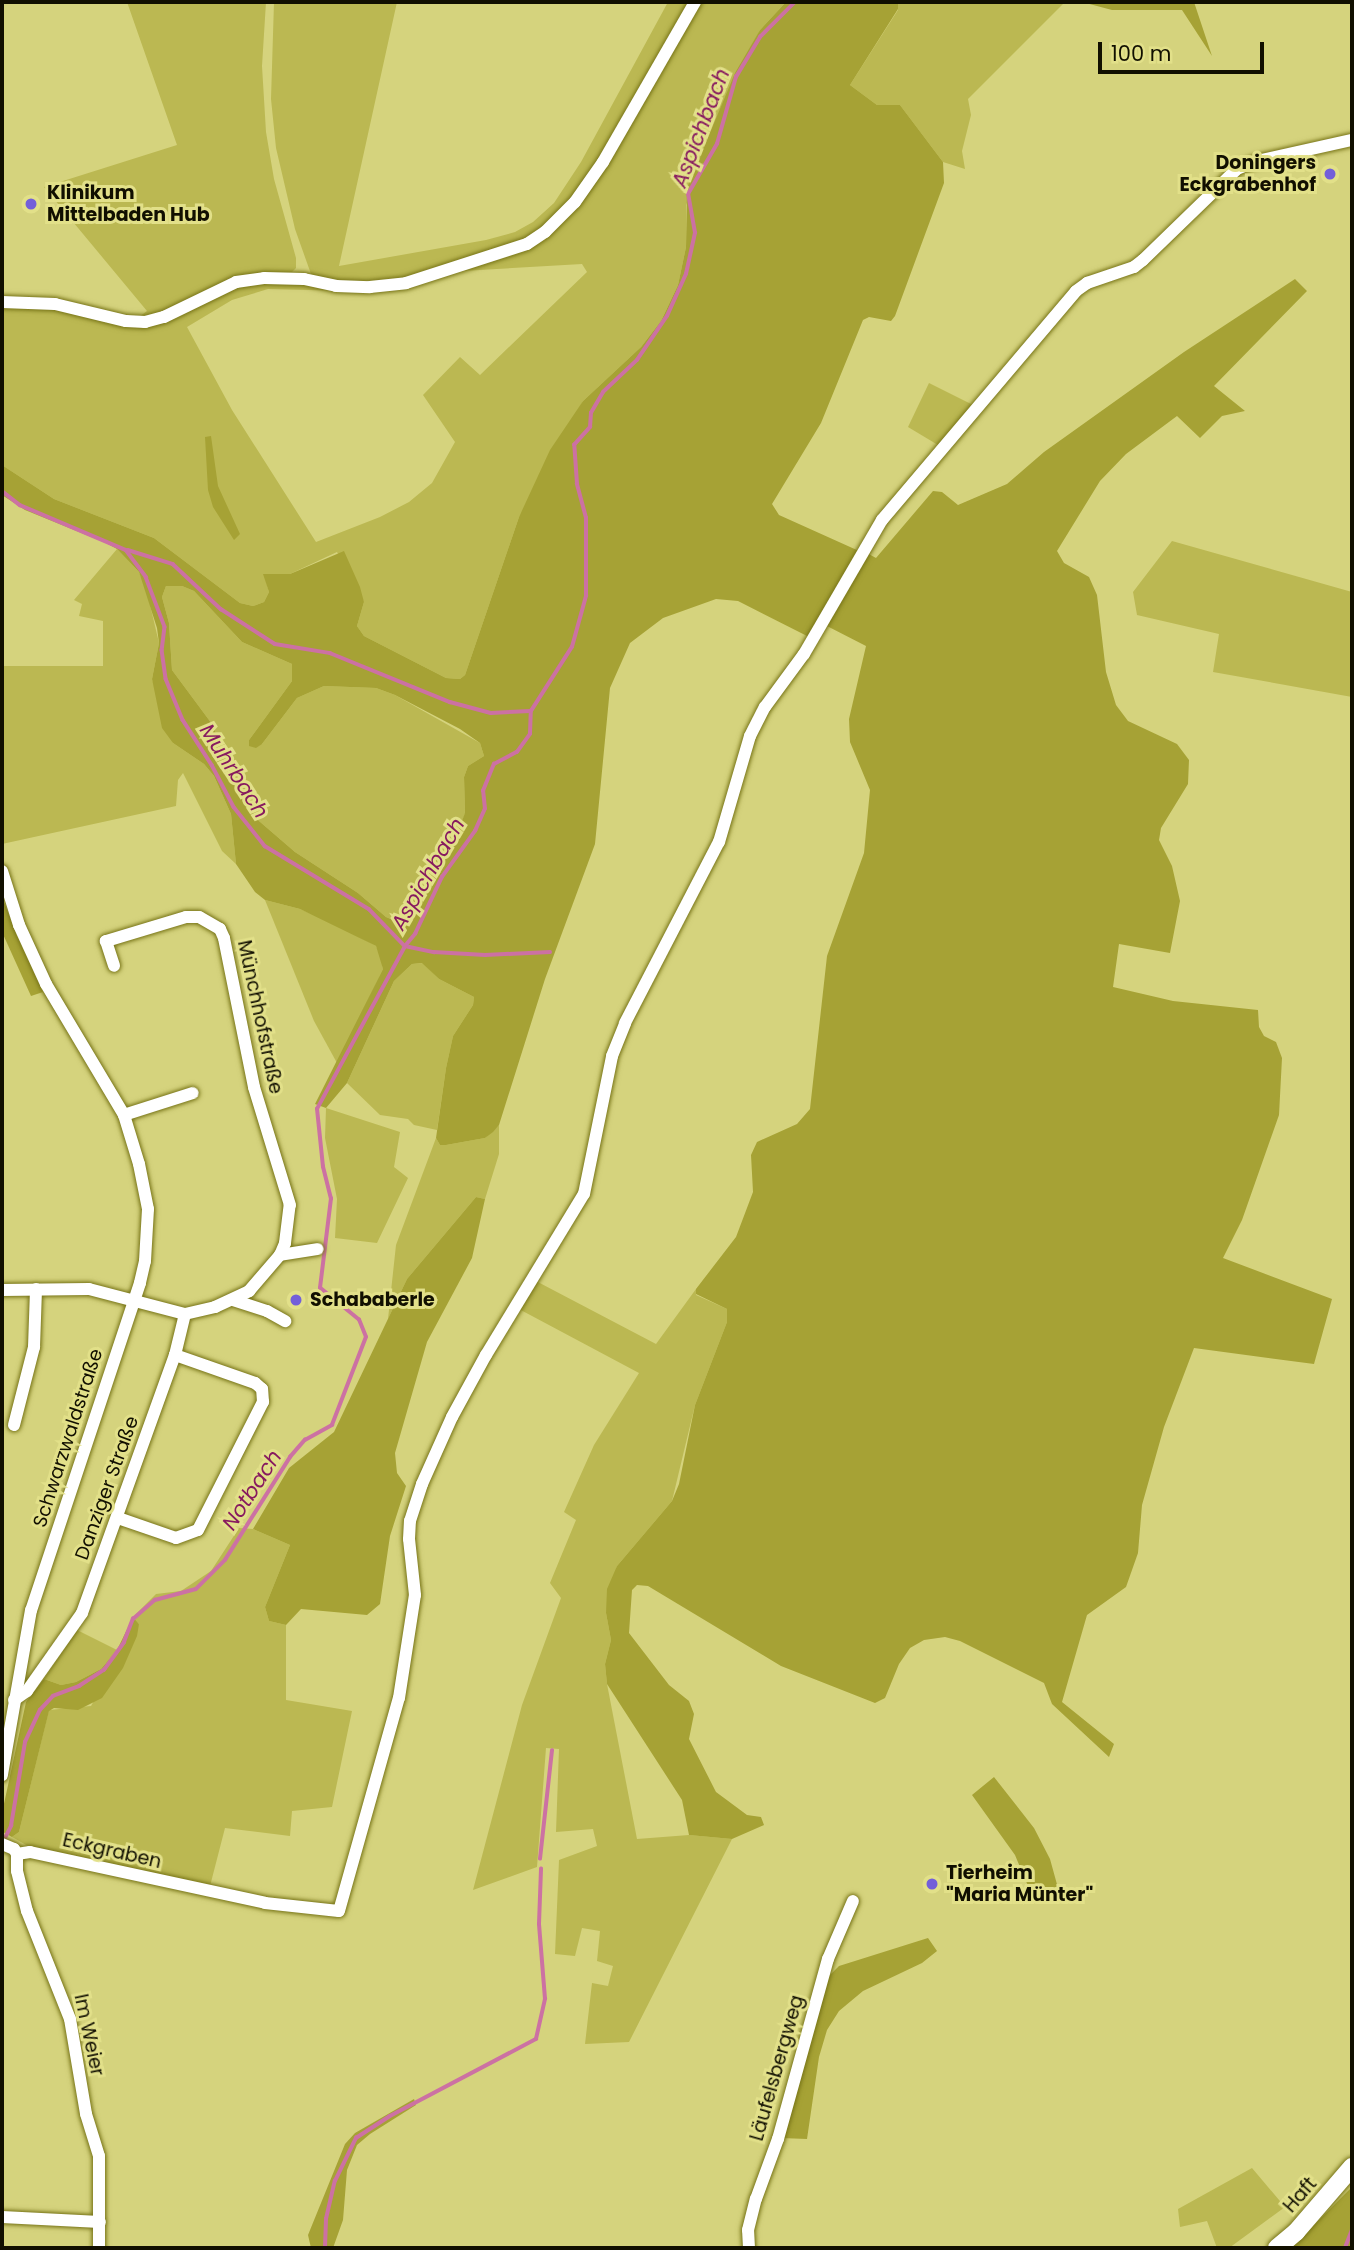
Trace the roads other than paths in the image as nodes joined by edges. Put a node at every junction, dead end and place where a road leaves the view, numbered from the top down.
1 (695, 2) edge
2 (1352, 140) edge
3 (2, 302) edge
4 (2, 871) edge
5 (114, 965) dead end
6 (193, 1093) dead end
7 (124, 1115) junction
8 (318, 1249) dead end
9 (280, 1255) junction
10 (2, 1290) edge
11 (36, 1290) junction
12 (135, 1298) junction
13 (233, 1300) junction
14 (186, 1314) junction
15 (285, 1321) dead end
16 (175, 1356) junction
17 (14, 1425) dead end
18 (118, 1518) junction
19 (23, 1651) junction
20 (44, 1667) junction
21 (14, 1700) junction
22 (2, 1775) edge
23 (11, 1849) edge
24 (853, 1901) dead end
25 (1352, 2167) edge
26 (2, 2217) edge
27 (100, 2222) junction
28 (99, 2248) edge
29 (749, 2248) edge
30 (1277, 2248) edge

1 - 3 street
2 - 23 street, Eckgraben
4 - 7 street, Schwarzwaldstraße
5 - 9 street, Münchhofstraße
6 - 7 street
7 - 12 street, Schwarzwaldstraße
8 - 9 street
9 - 13 street, Münchhofstraße
10 - 11 street
11 - 12 street
11 - 17 street
12 - 14 street
12 - 19 street, Schwarzwaldstraße
13 - 14 street, Münchhofstraße
13 - 15 street
14 - 16 street, Danziger Straße
16 - 18 street, Danziger Straße
16 - 18 street
18 - 20 street, Danziger Straße
19 - 20 street
19 - 21 street, Schwarzwaldstraße
20 - 21 street, Danziger Straße
21 - 22 street, Schwarzwaldstraße
23 - 27 street, Im Weier
24 - 29 street, Läufelsbergweg
25 - 30 main road, Haft
26 - 27 street
27 - 28 street, Im Weier

